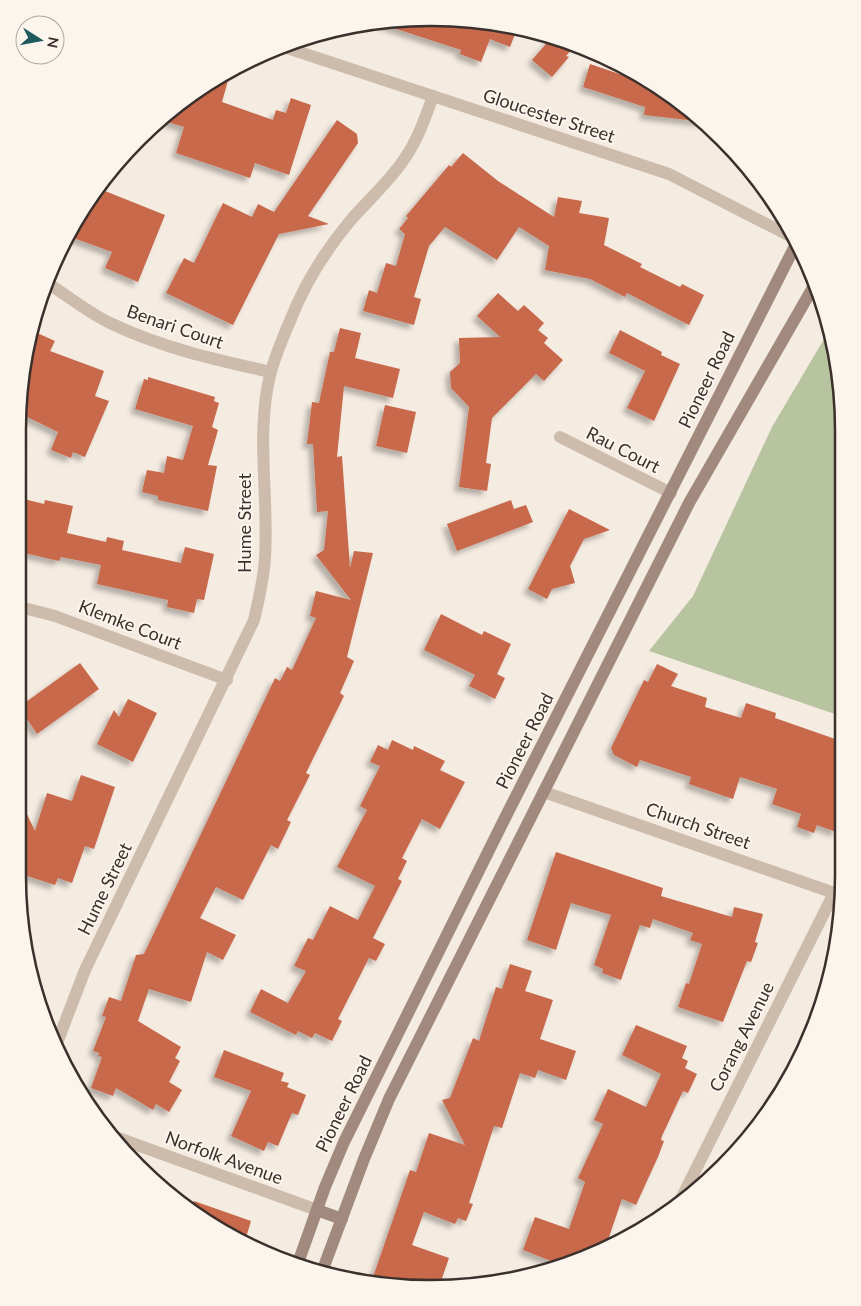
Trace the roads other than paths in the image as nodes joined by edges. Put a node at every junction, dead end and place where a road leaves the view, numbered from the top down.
1 (294, 50) edge
2 (433, 96) junction
3 (783, 232) edge
4 (793, 252) edge
5 (53, 287) edge
6 (810, 292) edge
7 (271, 372) junction
8 (560, 437) dead end
9 (671, 493) junction
10 (690, 503) junction
11 (26, 609) edge
12 (226, 680) junction
13 (522, 785) junction
14 (544, 792) junction
15 (834, 893) edge
16 (834, 900) edge
17 (60, 1036) edge
18 (126, 1141) edge
19 (687, 1188) edge
20 (317, 1210) junction
21 (342, 1219) junction
22 (300, 1258) edge
23 (325, 1266) edge

1 - 2 street, Gloucester Street
2 - 3 street, Gloucester Street
2 - 7 street, Hume Street
4 - 9 main road, Pioneer Road
5 - 7 street, Benari Court
6 - 10 main road
7 - 12 street, Hume Street
8 - 9 street, Rau Court
9 - 10 main road
9 - 13 main road, Pioneer Road
10 - 14 main road
11 - 12 street, Klemke Court
12 - 17 street, Hume Street
13 - 14 main road
13 - 20 main road, Pioneer Road
14 - 15 street, Church Street
14 - 21 main road
16 - 19 street, Corang Avenue
18 - 20 street, Norfolk Avenue
20 - 21 main road
20 - 22 main road, Pioneer Road
21 - 23 main road

